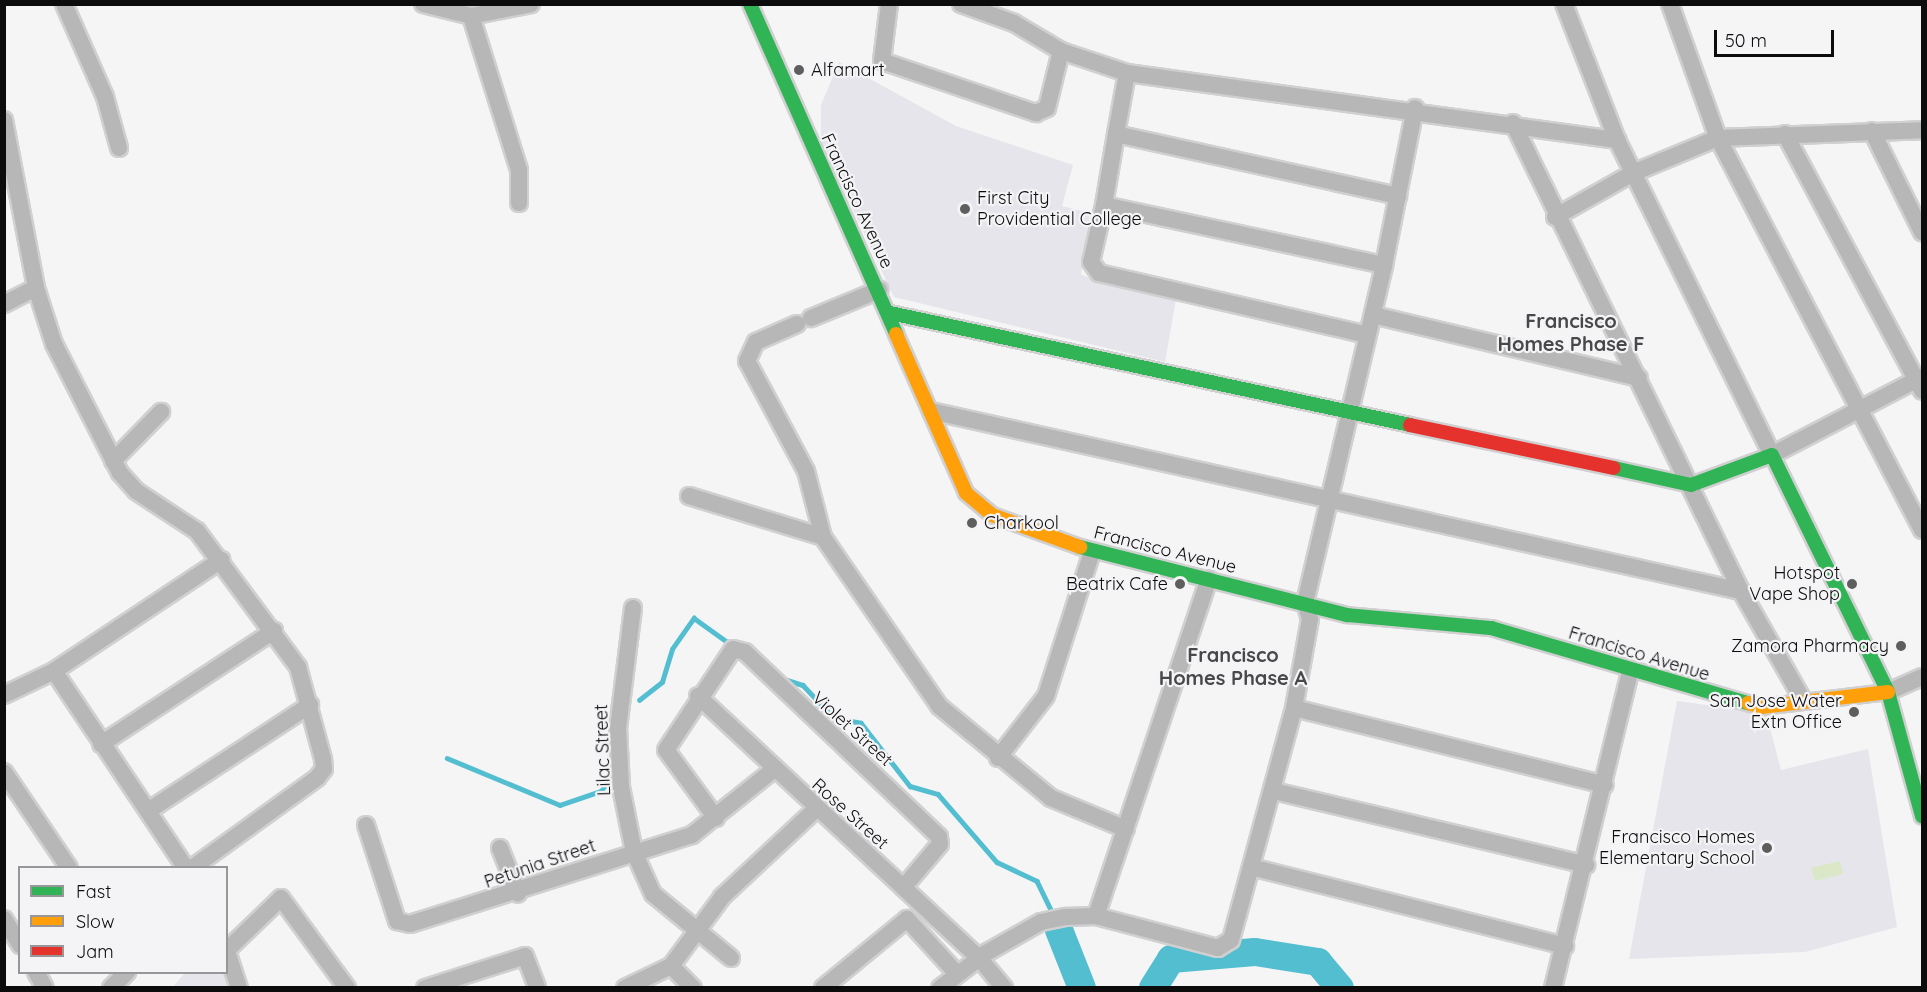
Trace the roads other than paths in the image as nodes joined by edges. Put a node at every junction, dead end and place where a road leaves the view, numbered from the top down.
1 (64, 4) edge
2 (423, 4) edge
3 (531, 4) edge
4 (750, 4) edge
5 (889, 4) edge
6 (961, 4) edge
7 (1564, 4) edge
8 (1670, 4) edge
9 (471, 16) junction
10 (1061, 51) junction
11 (1127, 73) junction
12 (1415, 108) junction
13 (4, 120) edge
14 (1513, 123) junction
15 (1923, 130) edge
16 (1872, 131) junction
17 (1116, 134) junction
18 (1785, 134) junction
19 (1718, 138) junction
20 (1617, 140) junction
21 (119, 148) dead end
22 (1634, 173) junction
23 (1398, 196) junction
24 (519, 203) dead end
25 (1104, 204) junction
26 (1555, 217) junction
27 (1923, 232) edge
28 (1384, 265) junction
29 (36, 288) junction
30 (879, 290) junction
31 (4, 304) edge
32 (890, 313) junction
33 (1372, 315) junction
34 (1367, 335) junction
35 (1639, 378) junction
36 (1921, 383) edge
37 (1859, 410) junction
38 (931, 411) junction
39 (161, 412) dead end
40 (1349, 412) junction
41 (1772, 455) junction
42 (113, 461) junction
43 (1691, 485) junction
44 (689, 496) dead end
45 (1329, 500) junction
46 (1923, 530) edge
47 (823, 537) junction
48 (1092, 552) junction
49 (221, 560) junction
50 (1209, 579) junction
51 (1741, 591) junction
52 (1305, 603) junction
53 (633, 608) dead end
54 (274, 631) junction
55 (54, 671) junction
56 (1630, 671) junction
57 (1923, 677) edge
58 (1888, 692) junction
59 (4, 695) edge
60 (698, 696) junction
61 (1803, 700) junction
62 (310, 705) junction
63 (1294, 708) junction
64 (101, 744) junction
65 (998, 758) junction
66 (773, 770) junction
67 (4, 772) edge
68 (1605, 785) junction
69 (1919, 789) edge
70 (1274, 791) junction
71 (816, 809) junction
72 (148, 811) junction
73 (1923, 816) edge
74 (716, 818) junction
75 (366, 825) dead end
76 (1126, 829) junction
77 (500, 848) dead end
78 (634, 852) junction
79 (1586, 865) junction
80 (68, 866) edge
81 (185, 866) edge
82 (193, 866) edge
83 (1251, 867) junction
84 (903, 888) junction
85 (518, 894) junction
86 (1096, 916) junction
87 (4, 919) edge
88 (698, 929) junction
89 (18, 942) edge
90 (1565, 946) junction
91 (228, 948) edge
92 (228, 952) edge
93 (731, 958) dead end
94 (979, 958) junction
95 (671, 966) junction
96 (37, 974) edge
97 (125, 974) edge
98 (957, 974) junction
99 (45, 987) edge
100 (111, 987) edge
101 (239, 987) edge
102 (347, 987) edge
103 (425, 987) edge
104 (537, 987) edge
105 (625, 987) edge
106 (693, 987) edge
107 (823, 987) edge
108 (940, 987) edge
109 (1004, 987) edge
110 (1553, 987) edge

1 - 21 street
2 - 9 street
3 - 9 street
4 - 30 street, Francisco Avenue
5 - 10 street
6 - 10 street
7 - 20 street
8 - 19 street
9 - 24 street
10 - 11 street
11 - 12 street
11 - 17 street
12 - 14 street
12 - 23 street
13 - 29 street
14 - 20 street
14 - 26 street
15 - 16 street
16 - 18 street
16 - 27 street
17 - 23 street
17 - 25 street
18 - 19 street
18 - 36 street
19 - 22 street
19 - 37 street
20 - 22 street
22 - 26 street
22 - 41 street
23 - 28 street
25 - 28 street
25 - 34 street
26 - 35 street
28 - 33 street
29 - 31 street
29 - 42 street
30 - 32 street, Francisco Avenue
30 - 47 street
32 - 38 street, Francisco Avenue
32 - 40 street
33 - 34 street
33 - 35 street
34 - 40 street
35 - 43 street
36 - 37 street
37 - 41 street
37 - 46 street
38 - 45 street
38 - 48 street, Francisco Avenue
39 - 42 street
40 - 43 street
40 - 45 street
41 - 43 street
41 - 58 street
42 - 49 street
43 - 51 street
44 - 47 street
45 - 51 street
45 - 52 street
47 - 65 street
48 - 50 street, Francisco Avenue
48 - 65 street
49 - 54 street
49 - 55 street
50 - 52 street, Francisco Avenue
50 - 76 street
51 - 61 street
52 - 56 street, Francisco Avenue
52 - 63 street
53 - 78 street, Lilac Street
54 - 62 street
54 - 64 street
55 - 59 street
55 - 64 street
56 - 61 street, Francisco Avenue
56 - 68 street
57 - 58 street
58 - 61 street, Francisco Avenue
58 - 69 street
60 - 66 street, Rose Street
60 - 74 street
60 - 84 street, Violet Street
62 - 72 street
62 - 82 street
63 - 68 street
63 - 70 street
64 - 72 street
65 - 76 street
66 - 71 street, Rose Street
66 - 74 street, Petunia Street
67 - 80 street
68 - 79 street
69 - 73 street
70 - 79 street
70 - 83 street
71 - 84 street, Rose Street
71 - 88 street
72 - 81 street
74 - 78 street, Petunia Street
75 - 85 street, Petunia Street
76 - 86 street
77 - 85 street
78 - 85 street, Petunia Street
78 - 88 street, Lilac Street
79 - 90 street
83 - 86 street
83 - 90 street
84 - 94 street, Rose Street
86 - 94 street
87 - 89 street
88 - 93 street, Lilac Street
88 - 95 street
90 - 110 street
91 - 102 street
92 - 101 street
94 - 98 street
94 - 109 street, Rose Street
95 - 105 street
95 - 106 street
96 - 99 street
97 - 100 street
98 - 107 street
98 - 108 street
103 - 104 street

